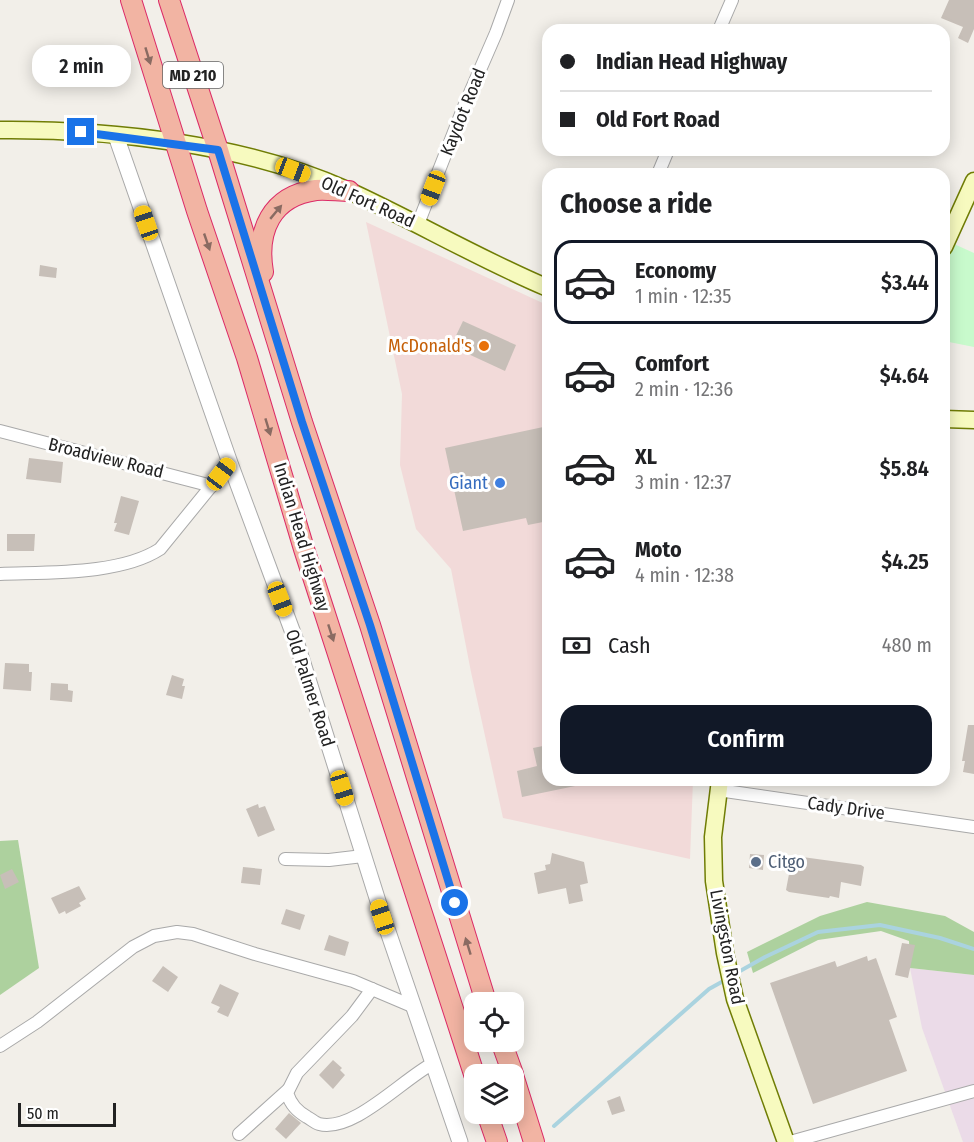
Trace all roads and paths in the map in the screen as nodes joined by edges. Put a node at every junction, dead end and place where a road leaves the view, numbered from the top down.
1 (130, 0) edge
2 (169, 0) edge
3 (507, 0) edge
4 (732, 0) edge
5 (722, 24) edge
6 (0, 130) edge
7 (116, 136) junction
8 (176, 143) junction
9 (218, 150) junction
10 (974, 181) edge
11 (349, 191) junction
12 (418, 225) junction
13 (950, 234) edge
14 (542, 286) edge
15 (273, 328) junction
16 (950, 419) edge
17 (974, 420) edge
18 (0, 431) edge
19 (230, 463) junction
20 (212, 486) junction
21 (0, 574) edge
22 (719, 786) edge
23 (725, 786) edge
24 (974, 826) edge
25 (363, 856) junction
26 (285, 859) dead end
27 (372, 989) junction
28 (483, 992) edge
29 (412, 1006) junction
30 (0, 1046) edge
31 (432, 1064) junction
32 (471, 1064) edge
33 (288, 1090) junction
34 (974, 1091) edge
35 (524, 1110) edge
36 (491, 1124) edge
37 (239, 1134) dead end
38 (460, 1142) edge
39 (497, 1142) edge
40 (534, 1142) edge
41 (788, 1142) edge

1 -> 8 highway, Indian Head Highway / MD 210
2 - 9 highway, Indian Head Highway / MD 210
3 - 12 street, Kaydot Road
4 - 5 street
6 - 7 main road, Old Fort Road
7 - 8 main road, Old Fort Road
7 - 19 street, Old Palmer Road
8 - 9 main road, Old Fort Road
8 -> 32 highway, Indian Head Highway / MD 210
9 - 11 main road, Old Fort Road
9 - 15 highway, Indian Head Highway / MD 210
10 - 13 main road
11 - 12 main road, Old Fort Road
15 -> 11 highway
12 - 14 main road, Old Fort Road
28 -> 15 highway, Indian Head Highway / MD 210
16 - 17 main road
18 - 20 street, Broadview Road
19 - 20 street
19 - 25 street, Old Palmer Road
20 - 21 street
22 - 41 main road, Livingston Road
23 - 24 street, Cady Drive
25 - 26 street
25 - 29 street, Old Palmer Road
27 - 29 street
27 - 30 street
27 - 33 street
29 - 31 street, Old Palmer Road
31 - 33 street
31 - 38 street, Old Palmer Road
33 - 37 street
34 - 41 street
35 - 40 highway
36 - 39 highway

